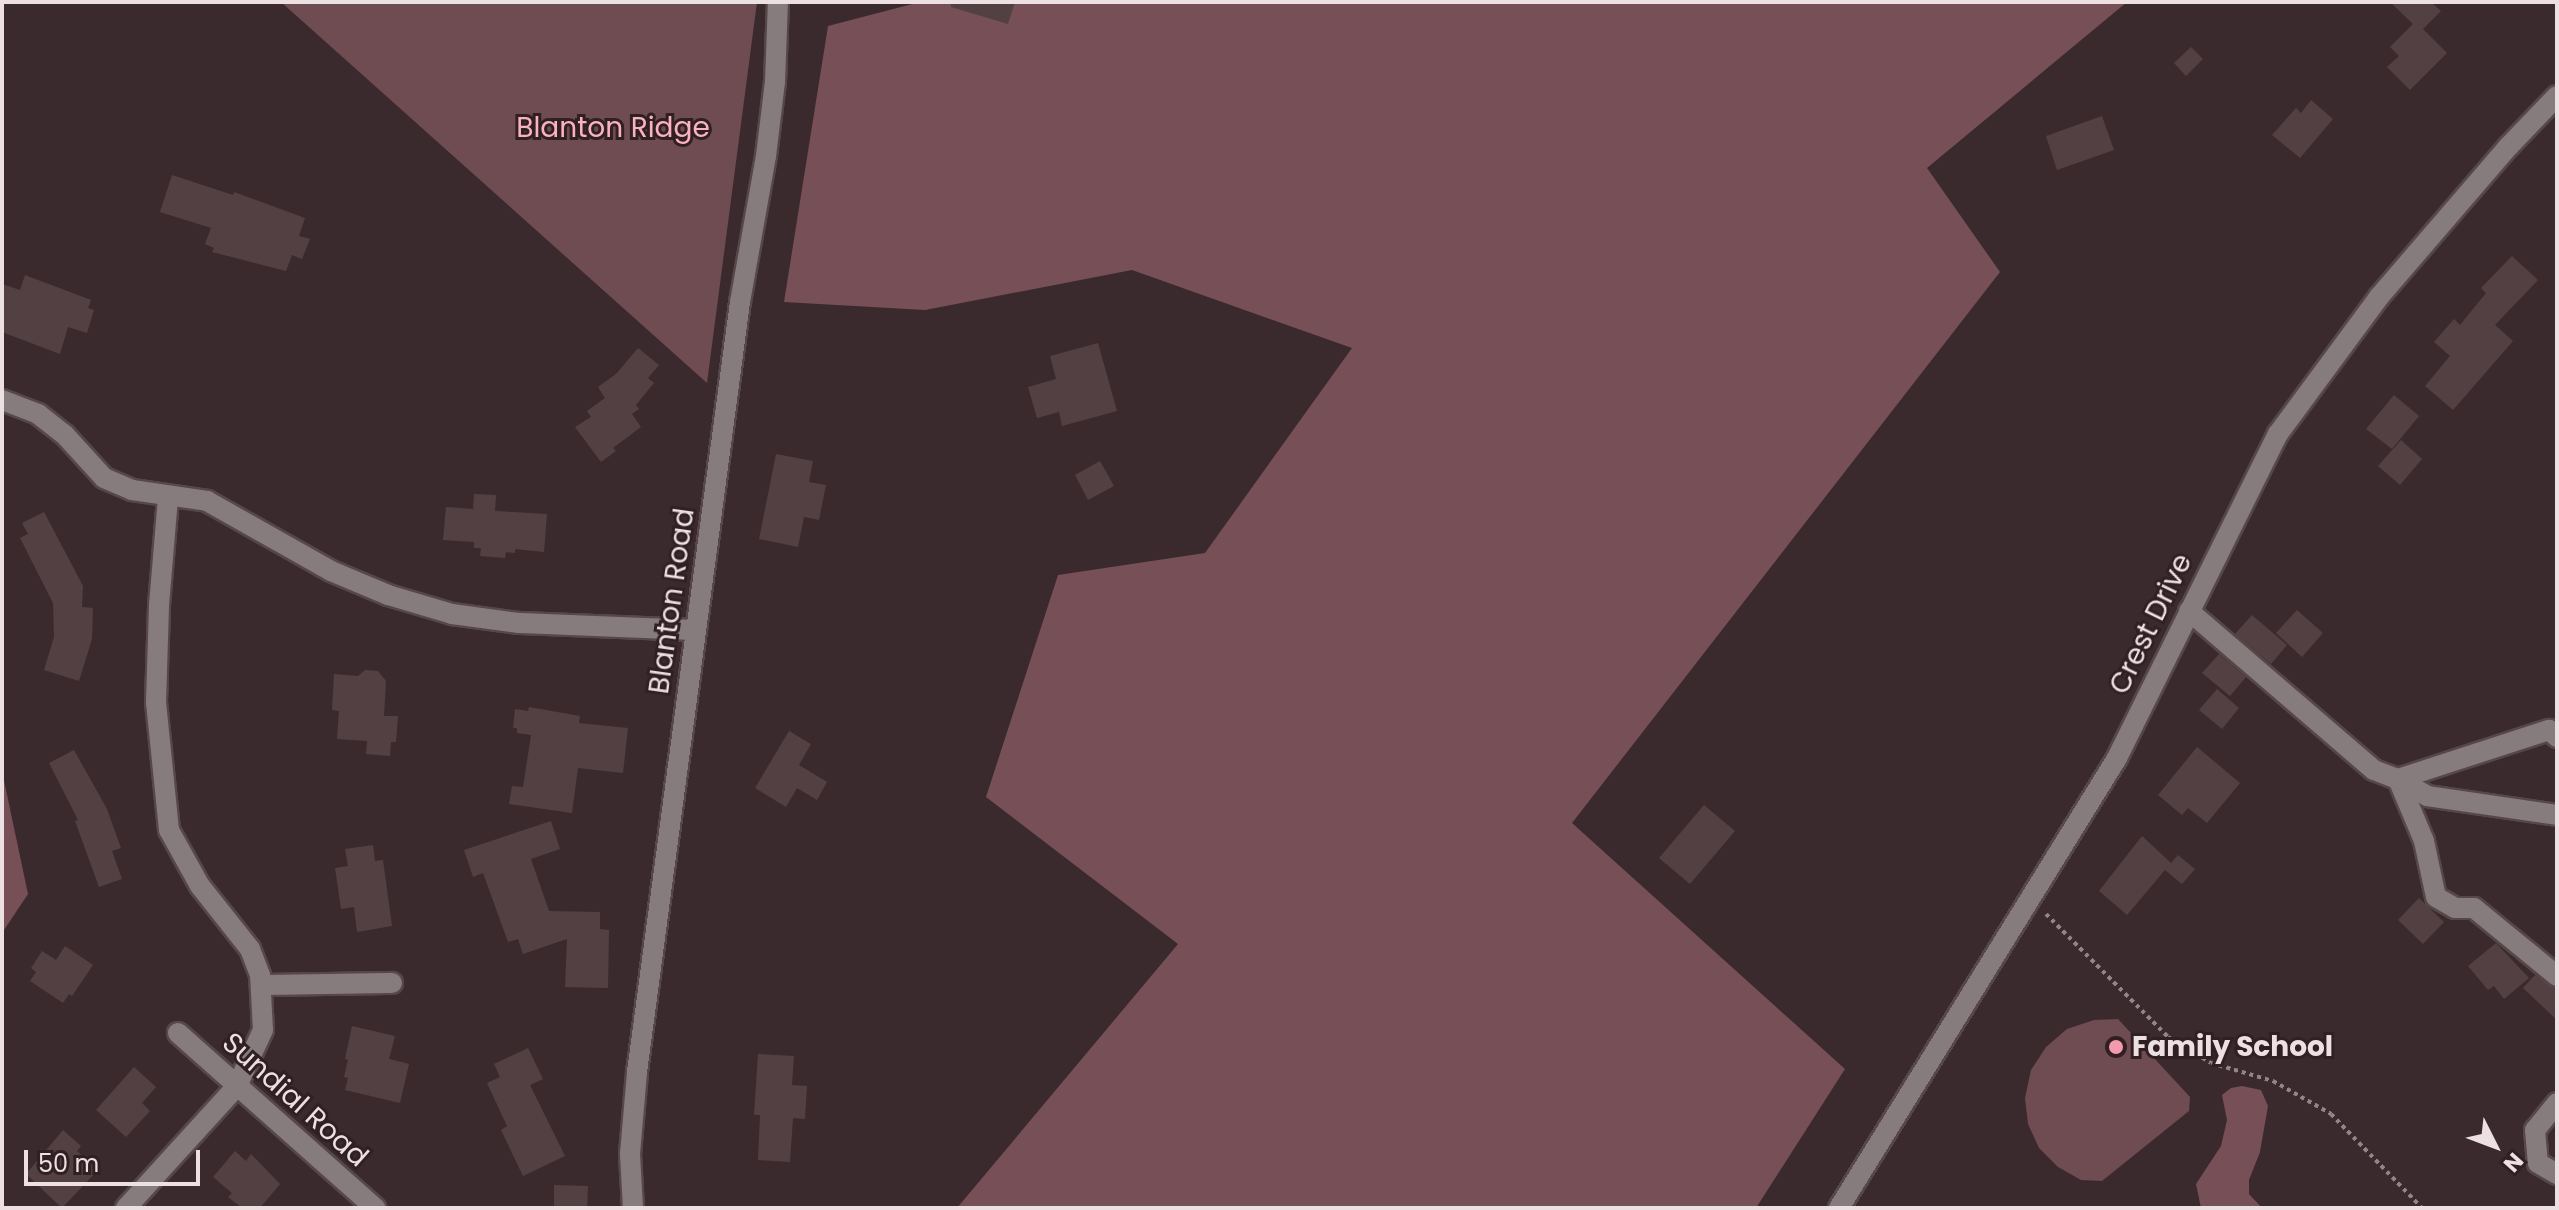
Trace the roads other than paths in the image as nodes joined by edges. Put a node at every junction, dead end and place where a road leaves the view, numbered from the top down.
1 (778, 2) edge
2 (2557, 96) edge
3 (2, 400) edge
4 (168, 497) junction
5 (2189, 611) junction
6 (696, 630) junction
7 (2557, 737) edge
8 (2398, 779) junction
9 (2557, 815) edge
10 (2557, 976) edge
11 (392, 983) dead end
12 (261, 985) junction
13 (178, 1033) dead end
14 (237, 1086) junction
15 (2557, 1103) edge
16 (2557, 1174) edge
17 (126, 1208) edge
18 (375, 1208) edge
19 (633, 1208) edge
20 (1839, 1208) edge

1 - 6 street, Blanton Road
2 - 5 street, Crest Drive
3 - 4 street
4 - 6 street
4 - 12 street
5 - 8 street
5 - 20 street, Crest Drive
6 - 19 street, Blanton Road
7 - 8 street
8 - 9 street
8 - 10 street
11 - 12 street
12 - 14 street
13 - 14 street, Sundial Road
14 - 17 street
14 - 18 street, Sundial Road
15 - 16 street

